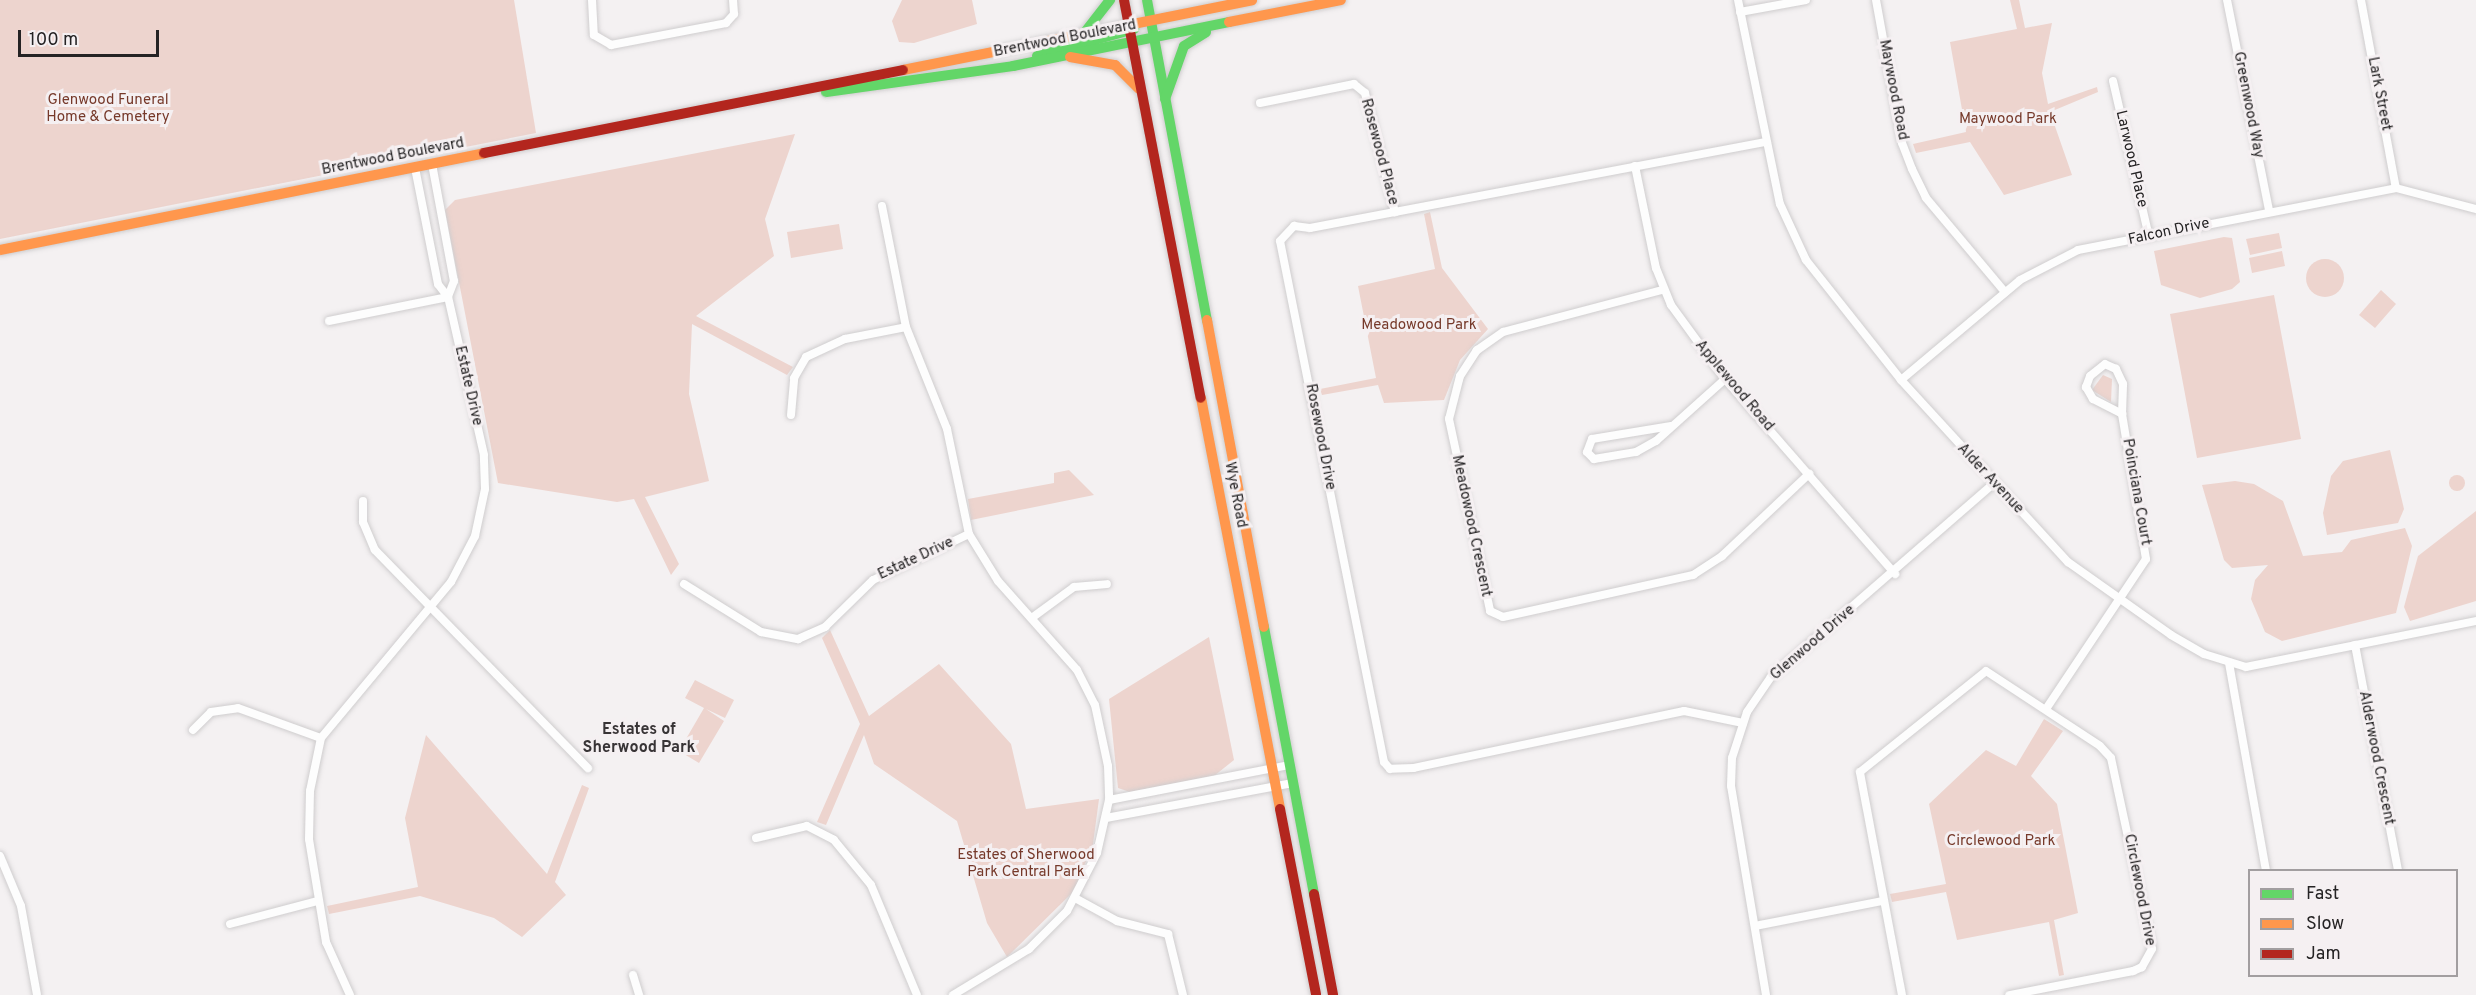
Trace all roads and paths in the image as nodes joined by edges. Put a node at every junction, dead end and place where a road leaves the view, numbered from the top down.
1 (592, 0) edge
2 (733, 0) edge
3 (1110, 0) edge
4 (1124, 0) edge
5 (1147, 0) edge
6 (1252, 0) edge
7 (1341, 0) edge
8 (1738, 0) edge
9 (1806, 0) edge
10 (1876, 0) edge
11 (2228, 0) edge
12 (2361, 0) edge
13 (1740, 12) junction
14 (1150, 20) junction
15 (1223, 25) junction
16 (1130, 28) junction
17 (1082, 34) junction
18 (1153, 38) junction
19 (1132, 42) junction
20 (1067, 56) junction
21 (1014, 66) junction
22 (2113, 81) dead end
23 (793, 94) junction
24 (1164, 103) junction
25 (1260, 103) dead end
26 (1145, 107) junction
27 (1766, 142) junction
28 (432, 164) junction
29 (1635, 166) junction
30 (416, 168) junction
31 (2396, 188) junction
32 (882, 206) dead end
33 (2476, 209) edge
34 (2269, 210) junction
35 (1395, 212) junction
36 (2149, 237) junction
37 (0, 250) edge
38 (1662, 290) junction
39 (2005, 292) junction
40 (448, 297) junction
41 (329, 321) dead end
42 (906, 327) junction
43 (1725, 379) junction
44 (1901, 380) junction
45 (2122, 414) junction
46 (791, 415) dead end
47 (1671, 426) junction
48 (1809, 474) junction
49 (1993, 484) junction
50 (363, 501) dead end
51 (969, 534) junction
52 (1895, 574) junction
53 (684, 584) dead end
54 (1107, 584) dead end
55 (2121, 599) junction
56 (430, 605) junction
57 (1033, 617) junction
58 (2476, 621) edge
59 (2355, 645) junction
60 (2229, 663) junction
61 (2046, 708) junction
62 (1743, 723) junction
63 (193, 730) dead end
64 (321, 738) junction
65 (1289, 765) junction
66 (588, 768) dead end
67 (1272, 769) junction
68 (1293, 783) junction
69 (1276, 787) junction
70 (1109, 800) junction
71 (1106, 818) junction
72 (756, 838) dead end
73 (0, 856) edge
74 (2266, 869) edge
75 (2397, 869) edge
76 (1076, 898) junction
77 (317, 901) junction
78 (1882, 901) junction
79 (230, 924) dead end
80 (1755, 926) junction
81 (633, 975) dead end
82 (37, 995) edge
83 (350, 995) edge
84 (639, 995) edge
85 (917, 995) edge
86 (953, 995) edge
87 (1183, 995) edge
88 (1316, 995) edge
89 (1333, 995) edge
90 (1766, 995) edge
91 (1902, 995) edge
92 (2009, 995) edge

1 - 2 street
3 - 17 main road
4 - 16 main road, Wye Road
5 - 14 main road, Wye Road
6 - 14 main road, Brentwood Boulevard
7 - 15 main road, Brentwood Boulevard
8 - 13 street, Alder Avenue
9 - 13 street
10 - 39 street, Maywood Road
11 - 34 street, Greenwood Way
12 - 31 street, Lark Street
13 - 27 street, Alder Avenue
14 - 16 main road, Brentwood Boulevard
14 - 18 main road, Wye Road
15 - 18 main road, Brentwood Boulevard
15 - 24 main road
16 - 17 main road, Brentwood Boulevard
16 - 19 main road, Wye Road
16 - 21 main road
17 - 23 main road, Brentwood Boulevard
18 - 19 main road, Brentwood Boulevard
18 - 24 main road, Wye Road
19 - 20 main road, Brentwood Boulevard
19 - 26 main road, Wye Road
20 - 21 main road, Brentwood Boulevard
20 - 26 main road
21 - 23 main road, Brentwood Boulevard
22 - 36 street, Larwood Place
23 - 28 main road, Brentwood Boulevard
24 - 65 main road, Wye Road
25 - 35 street, Rosewood Place
26 - 67 main road, Wye Road
27 - 29 street, Rosewood Drive
27 - 44 street, Alder Avenue
28 - 30 main road, Brentwood Boulevard
28 - 40 street, Estate Drive
29 - 35 street, Rosewood Drive
29 - 38 street, Applewood Road
30 - 37 main road, Brentwood Boulevard
30 - 40 street, Estate Drive
31 - 33 street, Falcon Drive
31 - 34 street, Falcon Drive
32 - 42 street, Estate Drive
34 - 36 street, Falcon Drive
35 - 62 street, Rosewood Drive
36 - 39 street, Falcon Drive
38 - 43 street, Applewood Road
38 - 48 street, Meadowood Crescent
39 - 44 street, Falcon Drive
40 - 41 street
40 - 56 street, Estate Drive
42 - 46 street
42 - 51 street, Estate Drive
43 - 47 street
43 - 48 street, Applewood Road
44 - 49 street, Alder Avenue
45 - 45 street, Poinciana Court
45 - 55 street, Poinciana Court
47 - 47 street
48 - 52 street, Applewood Road
49 - 52 street, Glenwood Drive
49 - 55 street, Alder Avenue
50 - 56 street
51 - 53 street, Estate Drive
51 - 57 street, Estate Drive
52 - 62 street, Glenwood Drive
54 - 57 street
55 - 60 street, Alder Avenue
55 - 61 street
56 - 64 street, Estate Drive
56 - 66 street
57 - 70 street, Estate Drive
58 - 59 street, Alder Avenue
59 - 60 street, Alder Avenue
59 - 75 street, Alderwood Crescent
60 - 74 street
61 - 78 street, Circlewood Drive
61 - 92 street, Circlewood Drive
62 - 80 street, Glenwood Drive
63 - 64 street
64 - 77 street, Estate Drive
65 - 67 street
65 - 68 main road, Wye Road
67 - 69 main road, Wye Road
67 - 70 street
68 - 69 street
68 - 89 main road, Wye Road
69 - 71 street
69 - 88 main road, Wye Road
70 - 71 street, Estate Drive
71 - 76 street, Estate Drive
72 - 85 street
73 - 82 street
76 - 86 street, Estate Drive
76 - 87 street
77 - 79 street
77 - 83 street, Estate Drive
78 - 80 street
78 - 91 street, Circlewood Drive
80 - 90 street, Glenwood Drive
81 - 84 street

